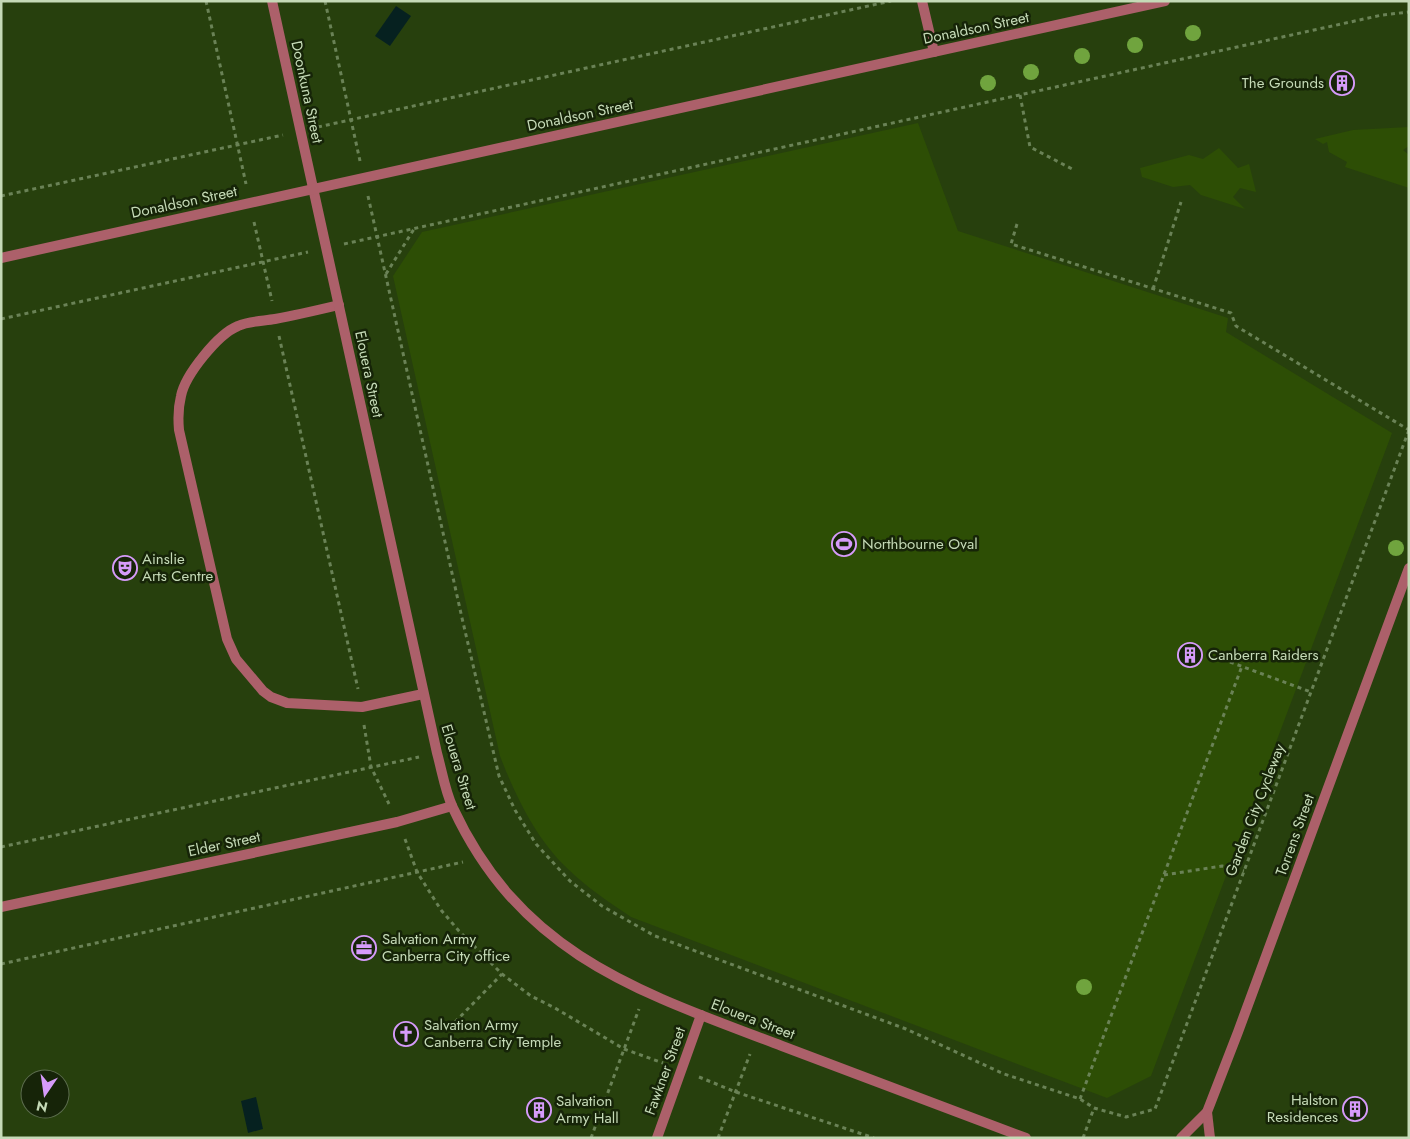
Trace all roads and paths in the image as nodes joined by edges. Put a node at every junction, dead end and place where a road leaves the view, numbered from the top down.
1 (206, 1) edge
2 (272, 1) edge
3 (325, 1) edge
4 (860, 1) edge
5 (891, 1) edge
6 (922, 1) edge
7 (1165, 1) edge
8 (861, 8) junction
9 (1409, 12) edge
10 (934, 52) junction
11 (1020, 95) junction
12 (351, 120) junction
13 (300, 131) junction
14 (237, 145) junction
15 (1074, 170) dead end
16 (364, 178) junction
17 (313, 189) junction
18 (1, 196) edge
19 (1181, 202) dead end
20 (250, 203) junction
21 (1017, 224) dead end
22 (415, 228) junction
23 (377, 237) junction
24 (326, 248) junction
25 (1, 258) edge
26 (263, 262) junction
27 (386, 275) junction
28 (1153, 289) junction
29 (339, 305) junction
30 (1, 319) edge
31 (276, 319) junction
32 (1409, 430) edge
33 (1409, 568) edge
34 (1230, 662) dead end
35 (1242, 666) junction
36 (1311, 692) junction
37 (424, 694) junction
38 (362, 707) junction
39 (437, 753) junction
40 (371, 767) junction
41 (452, 806) junction
42 (397, 822) junction
43 (1, 847) edge
44 (480, 858) junction
45 (1244, 871) junction
46 (417, 872) junction
47 (1164, 876) junction
48 (1, 906) edge
49 (1, 964) edge
50 (502, 974) junction
51 (645, 992) junction
52 (702, 1015) junction
53 (455, 1022) dead end
54 (757, 1036) junction
55 (624, 1049) junction
56 (682, 1070) junction
57 (736, 1092) junction
58 (1080, 1100) junction
59 (1094, 1108) junction
60 (1207, 1112) junction
61 (591, 1138) edge
62 (657, 1138) edge
63 (718, 1138) edge
64 (874, 1138) edge
65 (1026, 1138) edge
66 (1083, 1138) edge
67 (1181, 1138) edge
68 (1210, 1138) edge

1 - 14 path
2 - 13 street, Doonkuna Street
3 - 12 path
4 - 8 path
5 - 8 path
6 - 10 street
7 - 10 street, Donaldson Street
8 - 12 path
9 - 11 path
10 - 16 street, Donaldson Street
11 - 15 path
11 - 22 path
12 - 13 path
12 - 16 path
13 - 14 path
13 - 17 street, Doonkuna Street
14 - 18 path
14 - 20 path
16 - 17 street, Donaldson Street
16 - 23 path
17 - 20 street, Donaldson Street
17 - 24 street, Elouera Street
19 - 28 path
20 - 25 street, Donaldson Street
20 - 26 path
21 - 28 path
22 - 23 path
22 - 27 path
23 - 24 path
23 - 27 path
24 - 26 path
24 - 29 street, Elouera Street
26 - 30 path
26 - 31 path
27 - 58 path
28 - 32 path
29 - 31 street
29 - 37 street, Elouera Street
31 - 38 path
31 - 38 street
32 - 36 path, Garden City Cycleway
33 - 60 street, Torrens Street
34 - 35 path
35 - 36 path
35 - 47 path
36 - 45 path, Garden City Cycleway
37 - 38 street
37 - 39 street, Elouera Street
38 - 40 path
39 - 40 path
39 - 41 street, Elouera Street
40 - 42 path
40 - 43 path
41 - 42 street, Elder Street
41 - 44 street, Elouera Street
42 - 46 path
42 - 48 street, Elder Street
44 - 46 path
44 - 51 street, Elouera Street
45 - 47 path
45 - 59 path, Garden City Cycleway
46 - 49 path
46 - 50 path
47 - 58 path
50 - 53 path
50 - 55 path
51 - 52 street, Elouera Street
51 - 55 path
52 - 54 street, Elouera Street
52 - 56 street, Fawkner Street
54 - 57 path
54 - 65 street, Elouera Street
55 - 56 path
55 - 61 path
56 - 57 path
56 - 62 street, Fawkner Street
57 - 63 path
57 - 64 path
58 - 59 path
59 - 66 path
60 - 67 street, Torrens Street
60 - 68 street, Torrens Street

